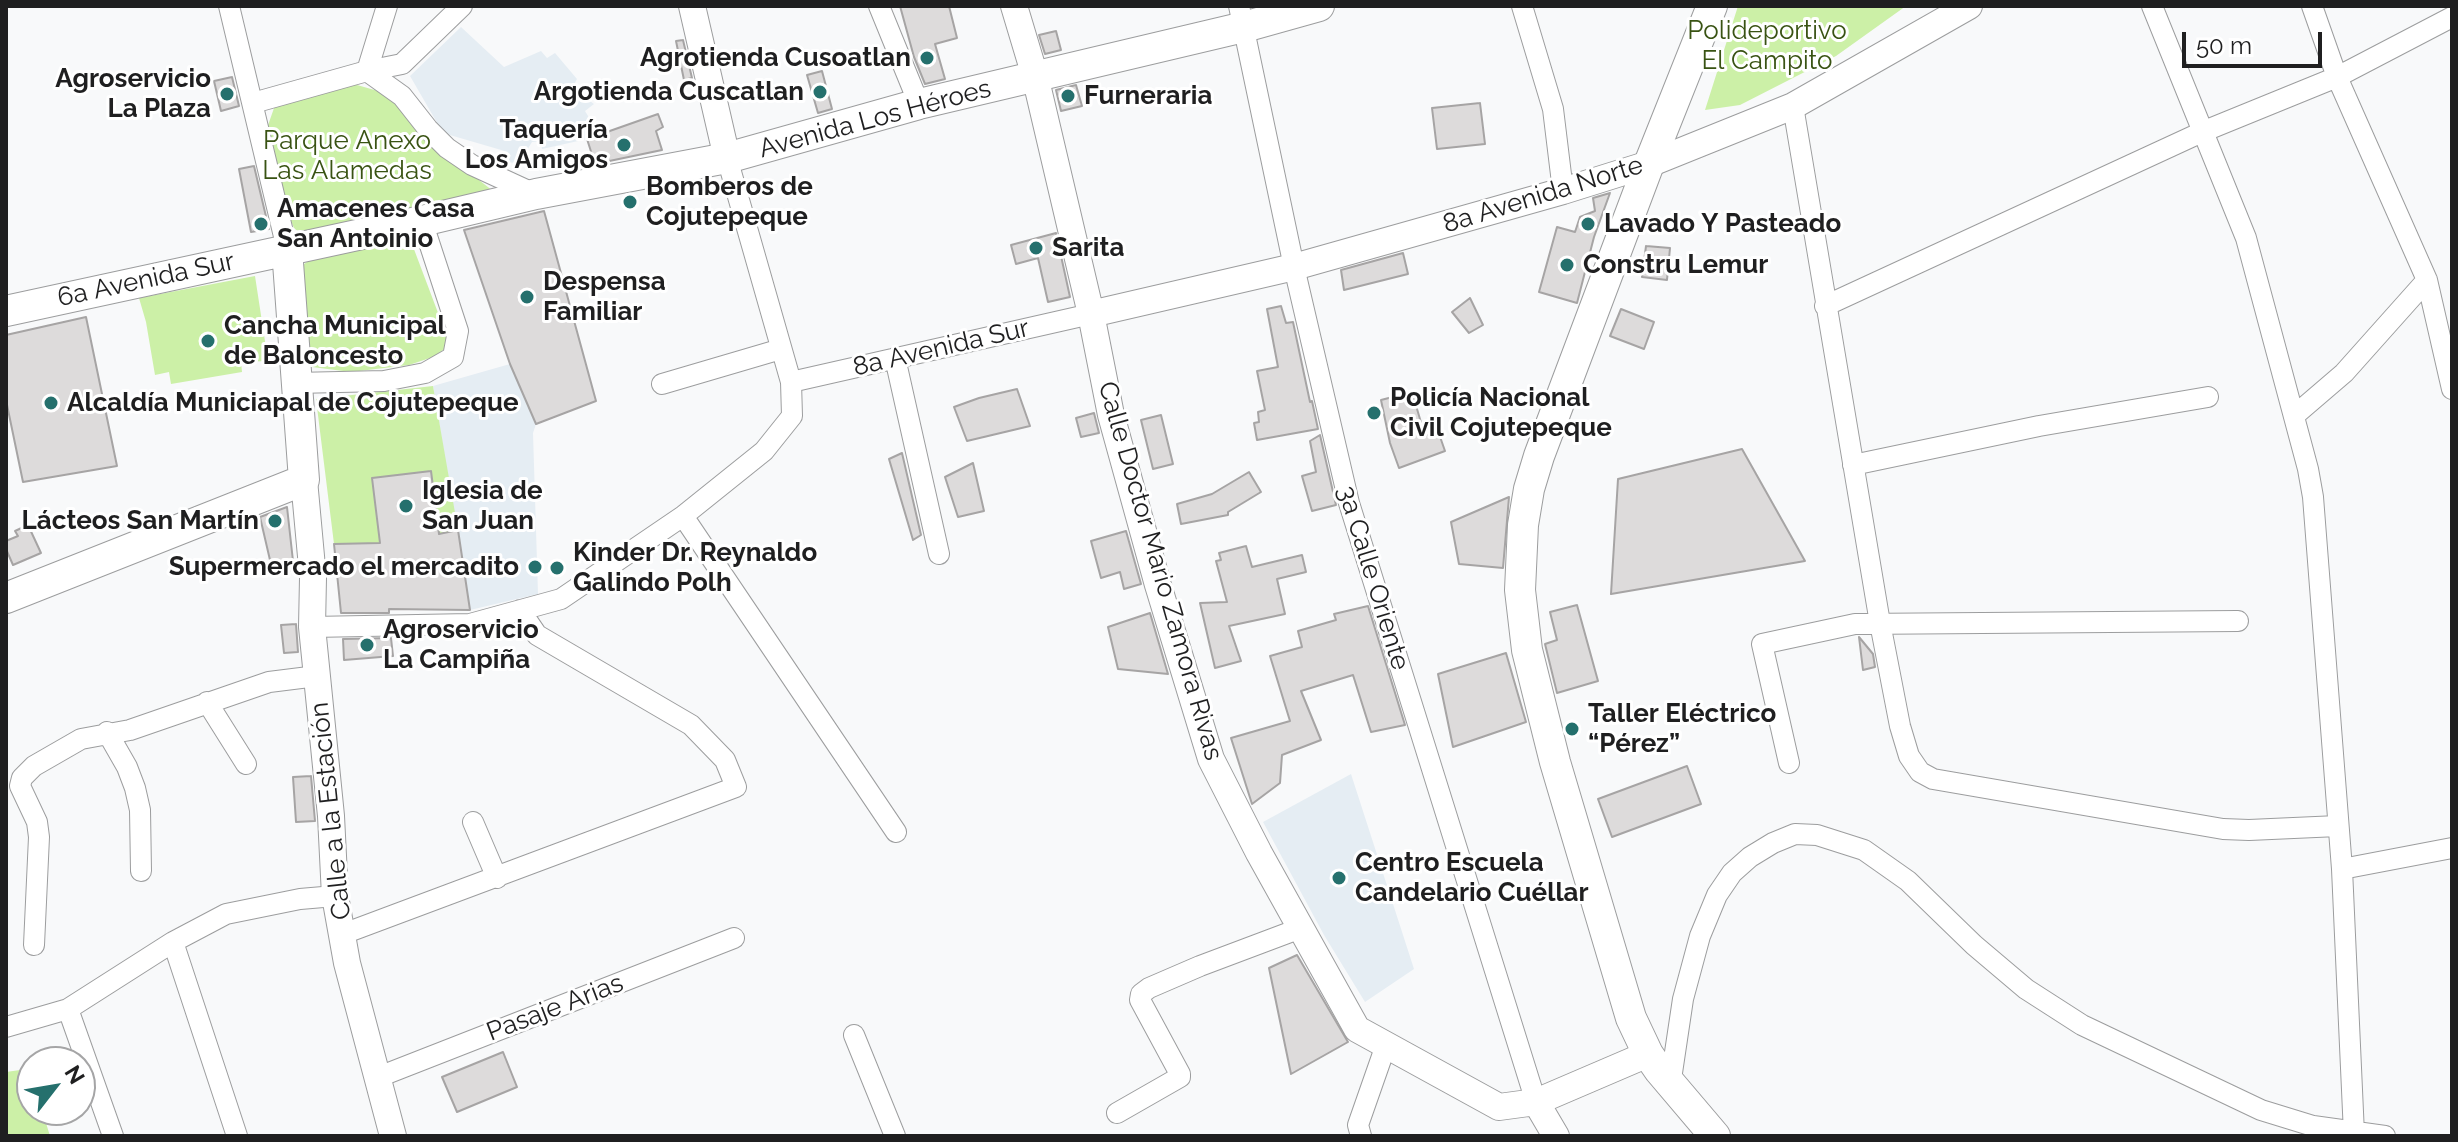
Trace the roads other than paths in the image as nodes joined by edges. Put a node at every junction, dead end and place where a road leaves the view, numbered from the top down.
1 (229, 6) edge
2 (387, 6) edge
3 (462, 6) edge
4 (692, 6) edge
5 (879, 6) edge
6 (1014, 6) edge
7 (1319, 6) edge
8 (1522, 6) edge
9 (1712, 6) edge
10 (1969, 6) edge
11 (2152, 6) edge
12 (2312, 6) edge
13 (1242, 16) edge
14 (2452, 17) edge
15 (367, 71) junction
16 (1035, 76) junction
17 (2337, 77) junction
18 (253, 103) junction
19 (919, 104) junction
20 (1793, 106) junction
21 (2202, 132) junction
22 (727, 158) junction
23 (1649, 164) junction
24 (1563, 191) junction
25 (536, 194) junction
26 (422, 221) junction
27 (287, 249) junction
28 (1294, 267) junction
29 (2427, 280) junction
30 (1825, 306) junction
31 (6, 311) edge
32 (1091, 314) junction
33 (781, 349) junction
34 (895, 358) junction
35 (791, 382) junction
36 (295, 383) junction
37 (662, 384) dead end
38 (2452, 389) edge
39 (2208, 397) dead end
40 (2295, 415) junction
41 (1853, 465) junction
42 (304, 480) junction
43 (683, 516) junction
44 (939, 554) dead end
45 (6, 598) edge
46 (520, 610) junction
47 (2238, 621) dead end
48 (1880, 623) junction
49 (312, 627) junction
50 (317, 676) junction
51 (207, 702) junction
52 (107, 732) junction
53 (1789, 763) dead end
54 (246, 764) dead end
55 (473, 822) dead end
56 (2338, 826) junction
57 (896, 832) dead end
58 (2452, 848) edge
59 (2342, 869) junction
60 (141, 871) dead end
61 (497, 878) junction
62 (335, 896) junction
63 (1301, 928) junction
64 (343, 934) junction
65 (734, 938) dead end
66 (173, 942) junction
67 (34, 945) dead end
68 (68, 1009) junction
69 (6, 1027) edge
70 (854, 1035) dead end
71 (1386, 1045) junction
72 (1648, 1054) junction
73 (376, 1078) junction
74 (1670, 1086) junction
75 (1536, 1102) junction
76 (1117, 1113) dead end
77 (2354, 1134) junction
78 (113, 1136) edge
79 (237, 1136) edge
80 (393, 1136) edge
81 (895, 1136) edge
82 (1361, 1136) edge
83 (1556, 1136) edge
84 (1715, 1136) edge
85 (2385, 1136) edge

1 - 18 street
2 - 15 street
3 - 15 street
4 - 22 street
5 - 19 street
6 - 16 street, Calle Doctor Mario Zamora Rivas
7 - 13 main road, Avenida Los Héroes
8 - 24 street
9 - 23 main road
10 - 20 street, 8a Avenida Norte
11 - 21 street
12 - 17 street
13 - 16 main road, Avenida Los Héroes
13 - 28 street, 3a Calle Oriente
14 - 17 street
15 - 18 street
15 - 25 street
16 - 19 main road, Avenida Los Héroes
16 - 32 street, Calle Doctor Mario Zamora Rivas
17 - 21 street
17 - 29 street
18 - 27 street
19 - 22 main road, Avenida Los Héroes
20 - 23 street, 8a Avenida Norte
20 - 30 street
21 - 30 street
21 - 40 street
22 - 25 main road, Avenida Los Héroes
22 - 33 street
23 - 24 street, 8a Avenida Norte
23 - 72 main road
24 - 28 street, 8a Avenida Norte
25 - 26 main road, Avenida Los Héroes
26 - 27 main road, Avenida Los Héroes
26 - 36 street
27 - 31 main road, 6a Avenida Sur
27 - 36 main road
28 - 32 street, 8a Avenida Norte
28 - 75 street, 3a Calle Oriente
29 - 38 street
29 - 40 street
30 - 41 street
32 - 34 street, 8a Avenida Sur
32 - 63 street, Calle Doctor Mario Zamora Rivas
33 - 35 street
33 - 37 street
34 - 35 street, 8a Avenida Sur
34 - 44 street
35 - 43 street
36 - 42 main road
39 - 41 street
40 - 56 street
41 - 48 street
42 - 45 main road
42 - 49 street, Calle a la Estación
43 - 46 street
43 - 57 street
46 - 49 street
46 - 61 street
47 - 48 street
48 - 53 street
48 - 56 street
49 - 50 street, Calle a la Estación
50 - 51 street
50 - 62 street, Calle a la Estación
51 - 52 street
51 - 54 street
52 - 60 street
52 - 67 street
55 - 61 street
56 - 59 street
58 - 59 street
59 - 77 street
61 - 64 street
62 - 64 street, Calle a la Estación
62 - 66 street
63 - 71 street, Calle Doctor Mario Zamora Rivas
63 - 76 street
64 - 73 street, Calle a la Estación
65 - 73 street, Pasaje Arias
66 - 68 street
66 - 79 street
68 - 69 street
68 - 78 street
70 - 81 street
71 - 75 street, Calle Doctor Mario Zamora Rivas
71 - 82 street
72 - 74 main road
72 - 75 street, Calle Doctor Mario Zamora Rivas
73 - 80 street, Calle a la Estación
74 - 77 street
74 - 84 main road
75 - 83 street, 3a Calle Oriente
77 - 85 street

